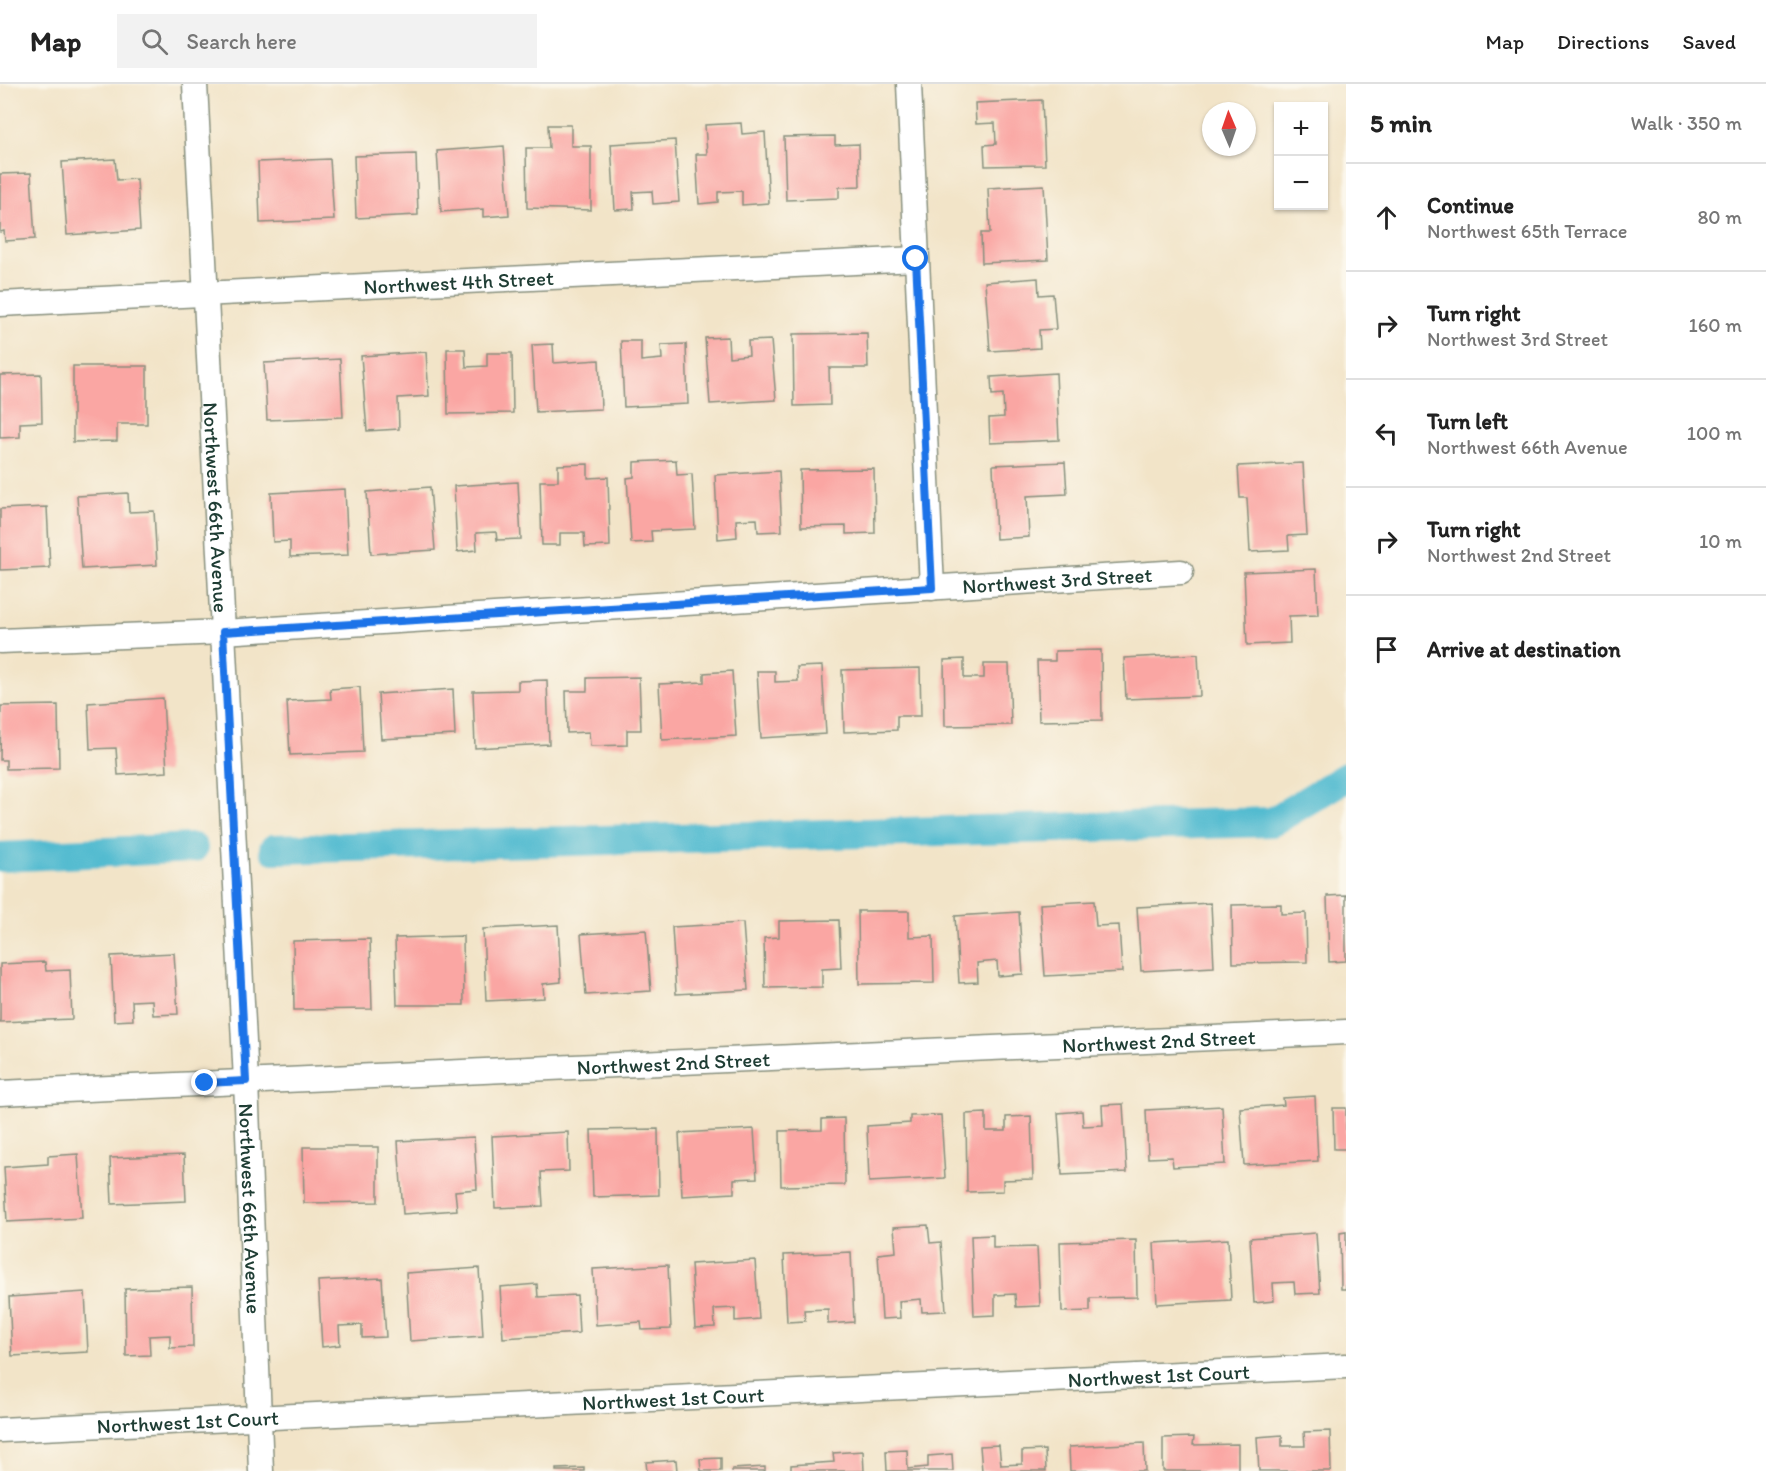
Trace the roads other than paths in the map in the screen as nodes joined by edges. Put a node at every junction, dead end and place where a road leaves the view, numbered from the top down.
1 (195, 84) edge
2 (909, 84) edge
3 (916, 259) junction
4 (206, 294) junction
5 (0, 304) edge
6 (1181, 572) dead end
7 (932, 588) junction
8 (223, 632) junction
9 (0, 641) edge
10 (1346, 1032) edge
11 (246, 1081) junction
12 (0, 1093) edge
13 (1346, 1366) edge
14 (259, 1418) junction
15 (0, 1431) edge
16 (261, 1471) edge

1 - 4 street, Northwest 66th Avenue
2 - 3 street
3 - 4 street, Northwest 4th Street
3 - 7 street
4 - 5 street, Northwest 4th Street
4 - 8 street, Northwest 66th Avenue
6 - 7 street, Northwest 3rd Street
7 - 8 street, Northwest 3rd Street
8 - 9 street, Northwest 3rd Street
8 - 11 street, Northwest 66th Avenue
10 - 11 street, Northwest 2nd Street
11 - 12 street, Northwest 2nd Street
11 - 14 street, Northwest 66th Avenue
13 - 14 street, Northwest 1st Court
14 - 15 street, Northwest 1st Court
14 - 16 street, Northwest 66th Avenue

